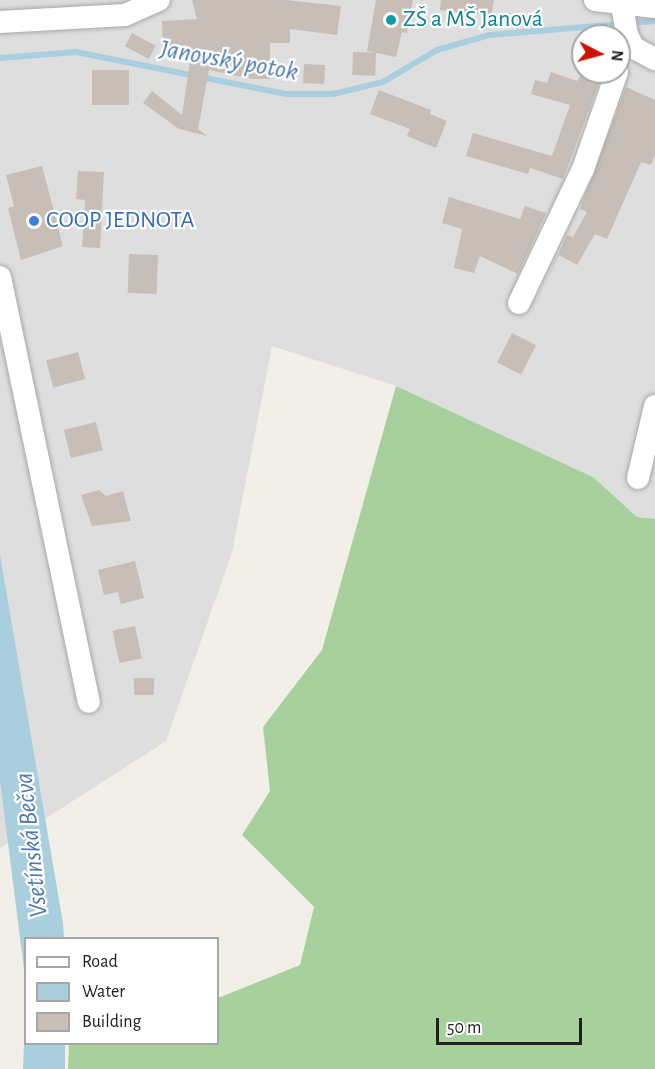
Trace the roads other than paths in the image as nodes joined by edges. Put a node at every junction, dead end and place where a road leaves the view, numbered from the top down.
1 (159, 0) edge
2 (595, 0) edge
3 (655, 7) edge
4 (43, 10) edge
5 (0, 22) edge
6 (625, 24) edge
7 (628, 24) edge
8 (631, 31) edge
9 (655, 59) edge
10 (613, 84) edge
11 (0, 277) edge
12 (519, 303) dead end
13 (655, 406) edge
14 (638, 478) dead end
15 (89, 702) dead end

1 - 4 street
2 - 6 street
3 - 7 street
4 - 5 street
8 - 9 street
10 - 12 street
11 - 15 street
13 - 14 street

